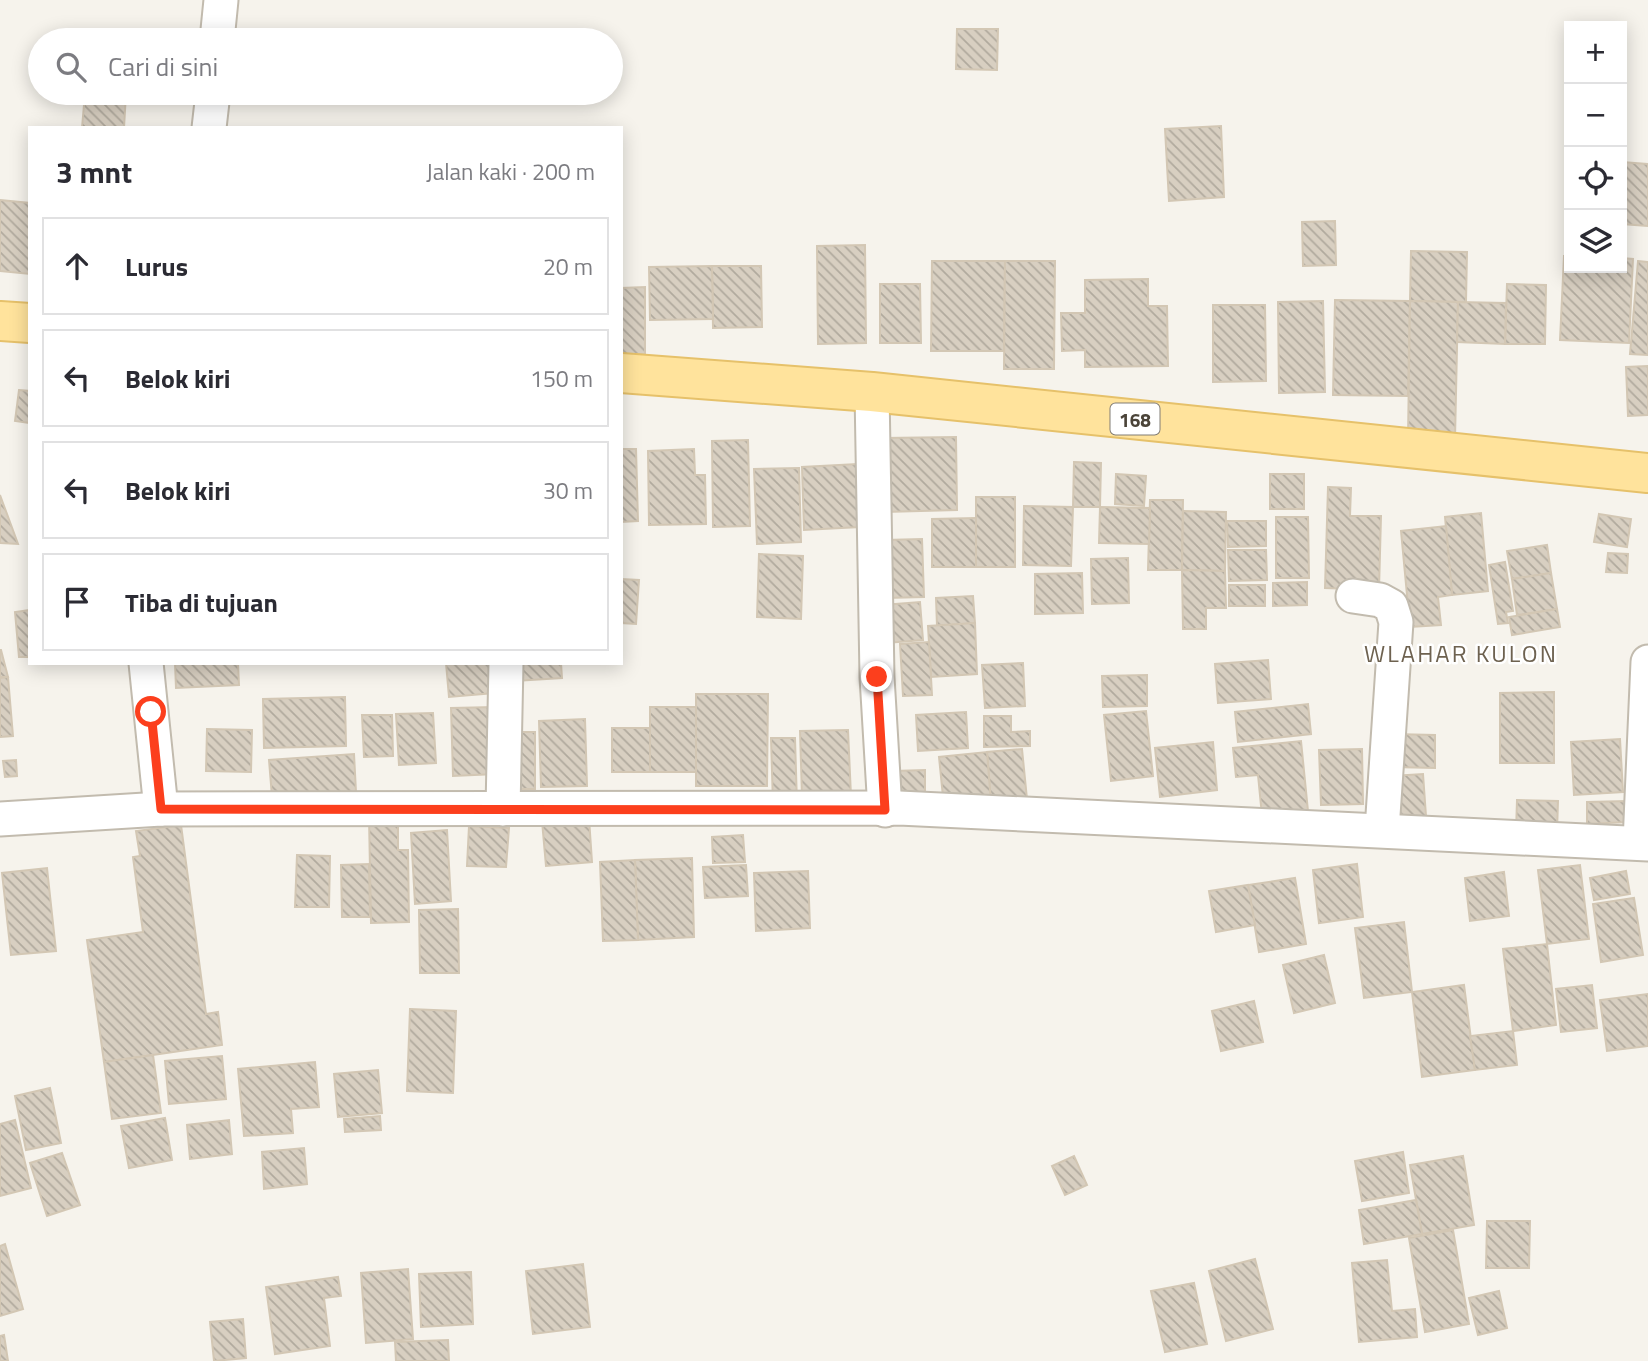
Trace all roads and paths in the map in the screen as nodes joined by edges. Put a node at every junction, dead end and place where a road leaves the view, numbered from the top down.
1 (221, 0) edge
2 (218, 28) edge
3 (212, 105) edge
4 (209, 126) edge
5 (0, 321) edge
6 (28, 323) edge
7 (623, 373) edge
8 (872, 392) junction
9 (1648, 473) edge
10 (1353, 596) dead end
11 (1648, 662) edge
12 (146, 665) edge
13 (506, 665) edge
14 (161, 809) junction
15 (503, 809) junction
16 (885, 810) junction
17 (0, 819) edge
18 (1382, 830) junction
19 (1644, 844) edge

1 - 2 street
3 - 4 street
5 - 6 main road
7 - 8 main road, 168
8 - 9 main road, 168
8 - 16 street
10 - 18 street
11 - 19 street
12 - 14 street
13 - 15 street
14 - 15 street
14 - 17 street
15 - 16 street
16 - 18 street
18 - 19 street

